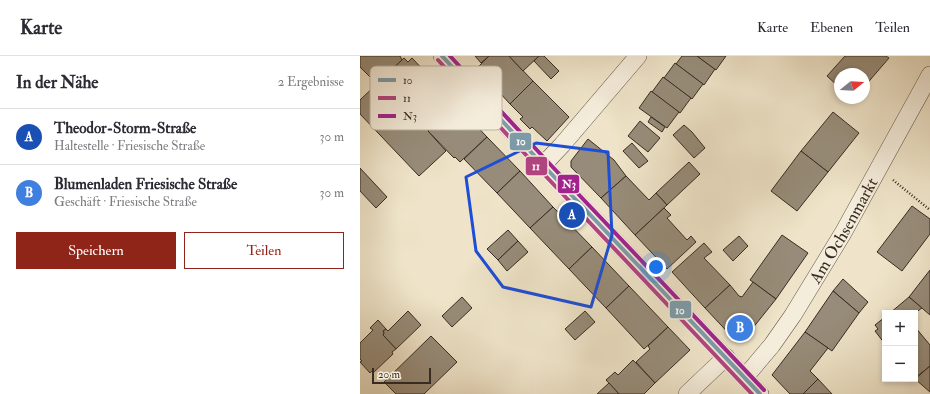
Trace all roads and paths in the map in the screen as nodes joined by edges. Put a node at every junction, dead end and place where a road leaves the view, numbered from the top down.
1 (442, 56) edge
2 (638, 56) edge
3 (451, 66) edge
4 (930, 75) edge
5 (502, 121) edge
6 (543, 165) junction
7 (879, 169) junction
8 (930, 210) edge
9 (726, 357) junction
10 (745, 377) junction
11 (687, 394) edge
12 (760, 394) edge

1 - 3 street
2 - 6 street
4 - 7 street, Am Ochsenmarkt
5 - 6 street
6 - 9 street
7 - 8 path
7 - 10 street, Am Ochsenmarkt
9 - 10 street
9 - 11 street
10 - 12 street

